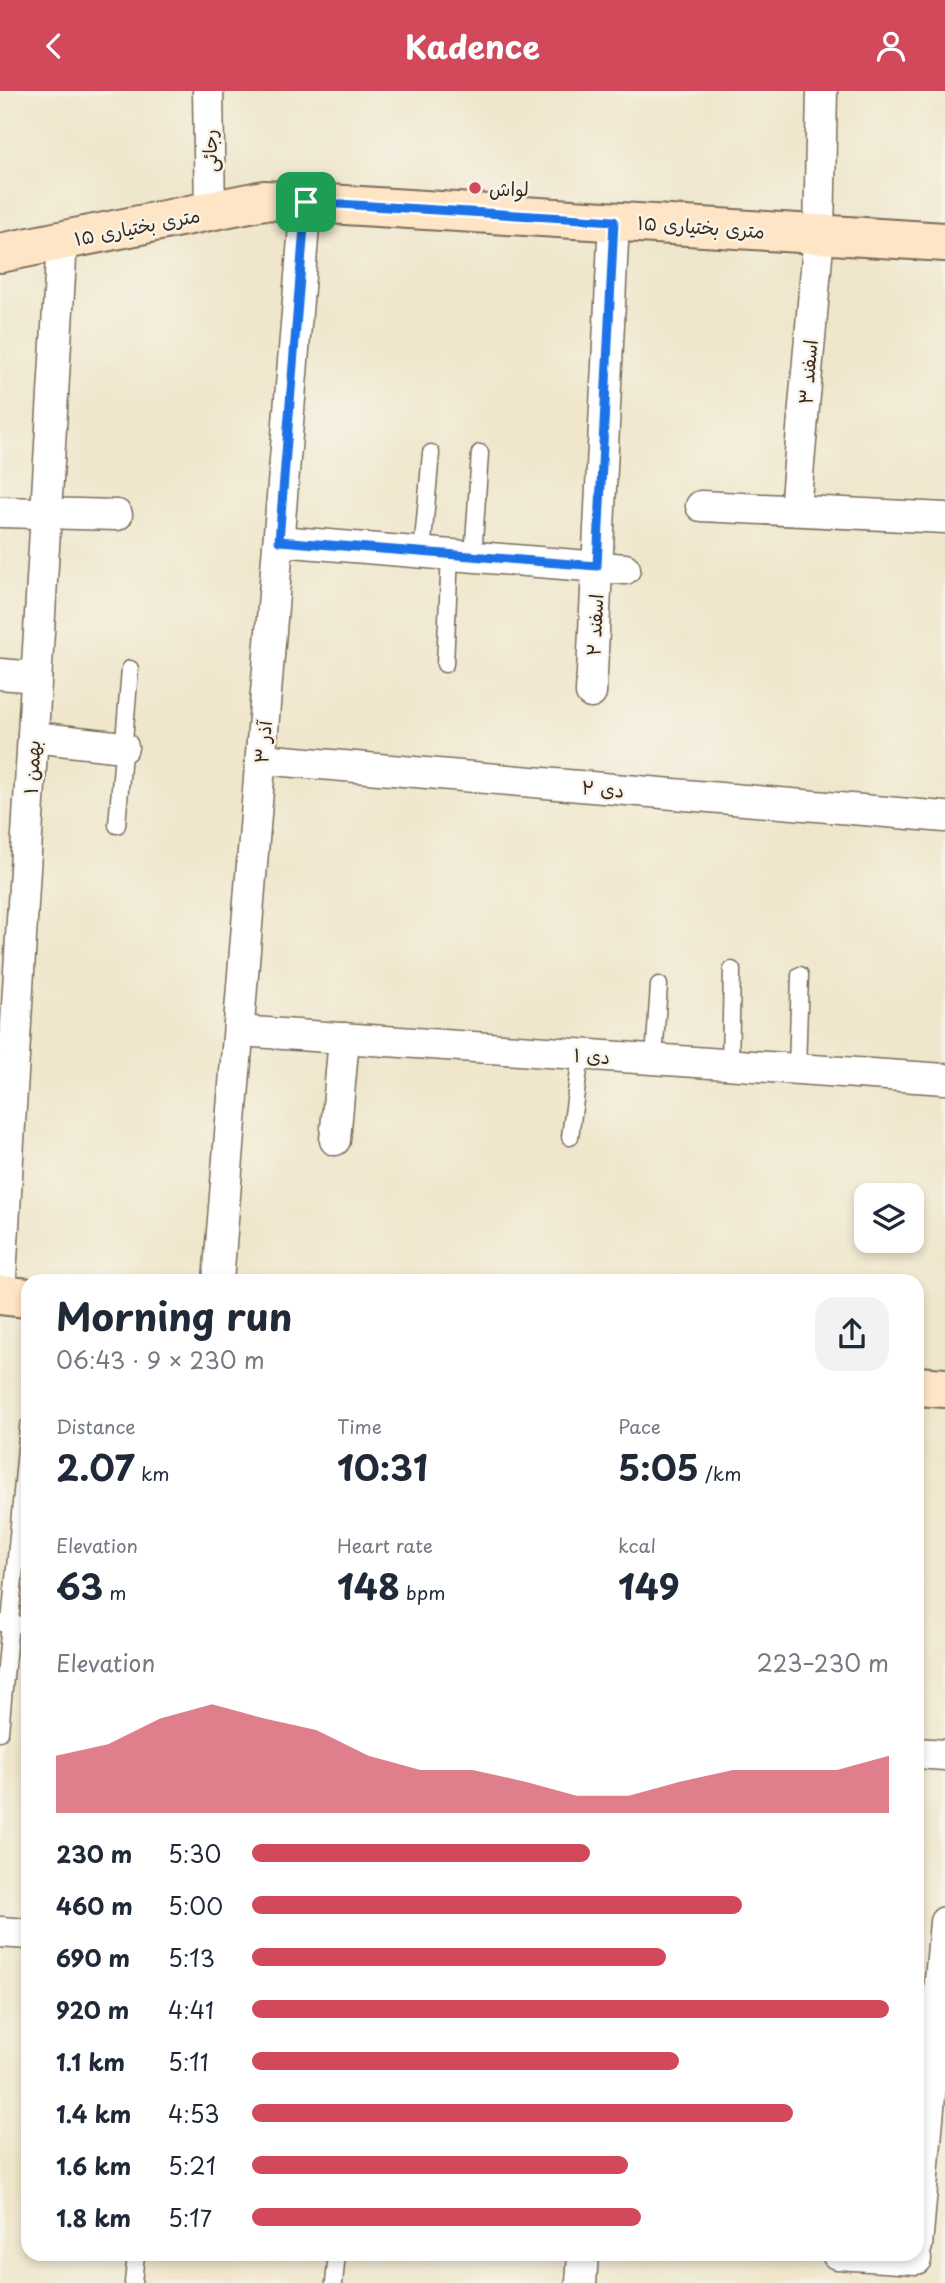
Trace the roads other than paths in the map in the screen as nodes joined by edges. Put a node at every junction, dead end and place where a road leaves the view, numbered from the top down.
1 (208, 91) edge
2 (822, 91) edge
3 (306, 202) junction
4 (210, 211) junction
5 (614, 221) junction
6 (818, 234) junction
7 (62, 241) junction
8 (945, 243) edge
9 (0, 253) edge
10 (430, 453) dead end
11 (480, 453) dead end
12 (701, 506) dead end
13 (795, 510) junction
14 (0, 512) edge
15 (46, 512) junction
16 (117, 515) dead end
17 (945, 518) edge
18 (279, 541) junction
19 (448, 555) junction
20 (611, 568) junction
21 (445, 664) dead end
22 (130, 669) dead end
23 (0, 674) edge
24 (36, 677) junction
25 (591, 693) dead end
26 (33, 737) junction
27 (123, 747) junction
28 (261, 759) junction
29 (945, 817) edge
30 (117, 825) dead end
31 (732, 970) dead end
32 (800, 975) dead end
33 (659, 985) dead end
34 (8, 1027) edge
35 (239, 1031) junction
36 (344, 1038) junction
37 (581, 1055) junction
38 (654, 1059) junction
39 (730, 1065) junction
40 (797, 1069) junction
41 (945, 1079) edge
42 (570, 1137) dead end
43 (335, 1140) dead end
44 (219, 1274) edge
45 (0, 1295) edge
46 (21, 1297) edge
47 (924, 1386) edge
48 (945, 1388) edge
49 (21, 1487) edge
50 (5, 1623) edge
51 (0, 1732) edge
52 (924, 1754) edge
53 (945, 1755) edge
54 (945, 1922) edge
55 (0, 1932) edge
56 (21, 1934) edge
57 (933, 2015) edge
58 (924, 2145) edge
59 (136, 2261) edge
60 (336, 2261) edge
61 (583, 2261) edge
62 (134, 2283) edge
63 (334, 2283) edge
64 (581, 2283) edge

1 - 4 street, رجائی
2 - 6 street, اسفند ۳
3 - 4 street, ۱۵ متری بختیاری
3 - 5 street, ۱۵ متری بختیاری
3 - 18 street, آذر ۳
4 - 7 street, ۱۵ متری بختیاری
5 - 6 street, ۱۵ متری بختیاری
5 - 20 street, اسفند ۲
6 - 8 street, ۱۵ متری بختیاری
6 - 13 street, اسفند ۳
7 - 9 street, ۱۵ متری بختیاری
7 - 15 street, بهمن ۱
10 - 19 lane
11 - 19 lane
12 - 13 street
13 - 17 street
14 - 15 street
15 - 16 street
15 - 24 street, بهمن ۱
18 - 19 street
18 - 28 street, آذر ۳
19 - 20 street
19 - 21 lane
20 - 25 street, اسفند ۲
22 - 27 lane
23 - 24 street
24 - 26 street, بهمن ۱
26 - 27 street
26 - 34 street, بهمن ۱
27 - 30 lane
28 - 29 street, دی ۲
28 - 35 street, آذر ۳
31 - 39 lane
32 - 40 lane
33 - 38 lane
34 - 45 street, بهمن ۱
35 - 36 street, دی ۱
35 - 44 street, آذر ۳
36 - 37 street, دی ۱
36 - 43 street
37 - 38 street, دی ۱
37 - 42 lane
38 - 39 street, دی ۱
39 - 40 street, دی ۱
40 - 41 street, دی ۱
45 - 46 street
47 - 48 street
49 - 50 lane
50 - 51 lane
52 - 53 street
54 - 57 street
55 - 56 street
57 - 58 street
59 - 62 lane
60 - 63 lane
61 - 64 street

